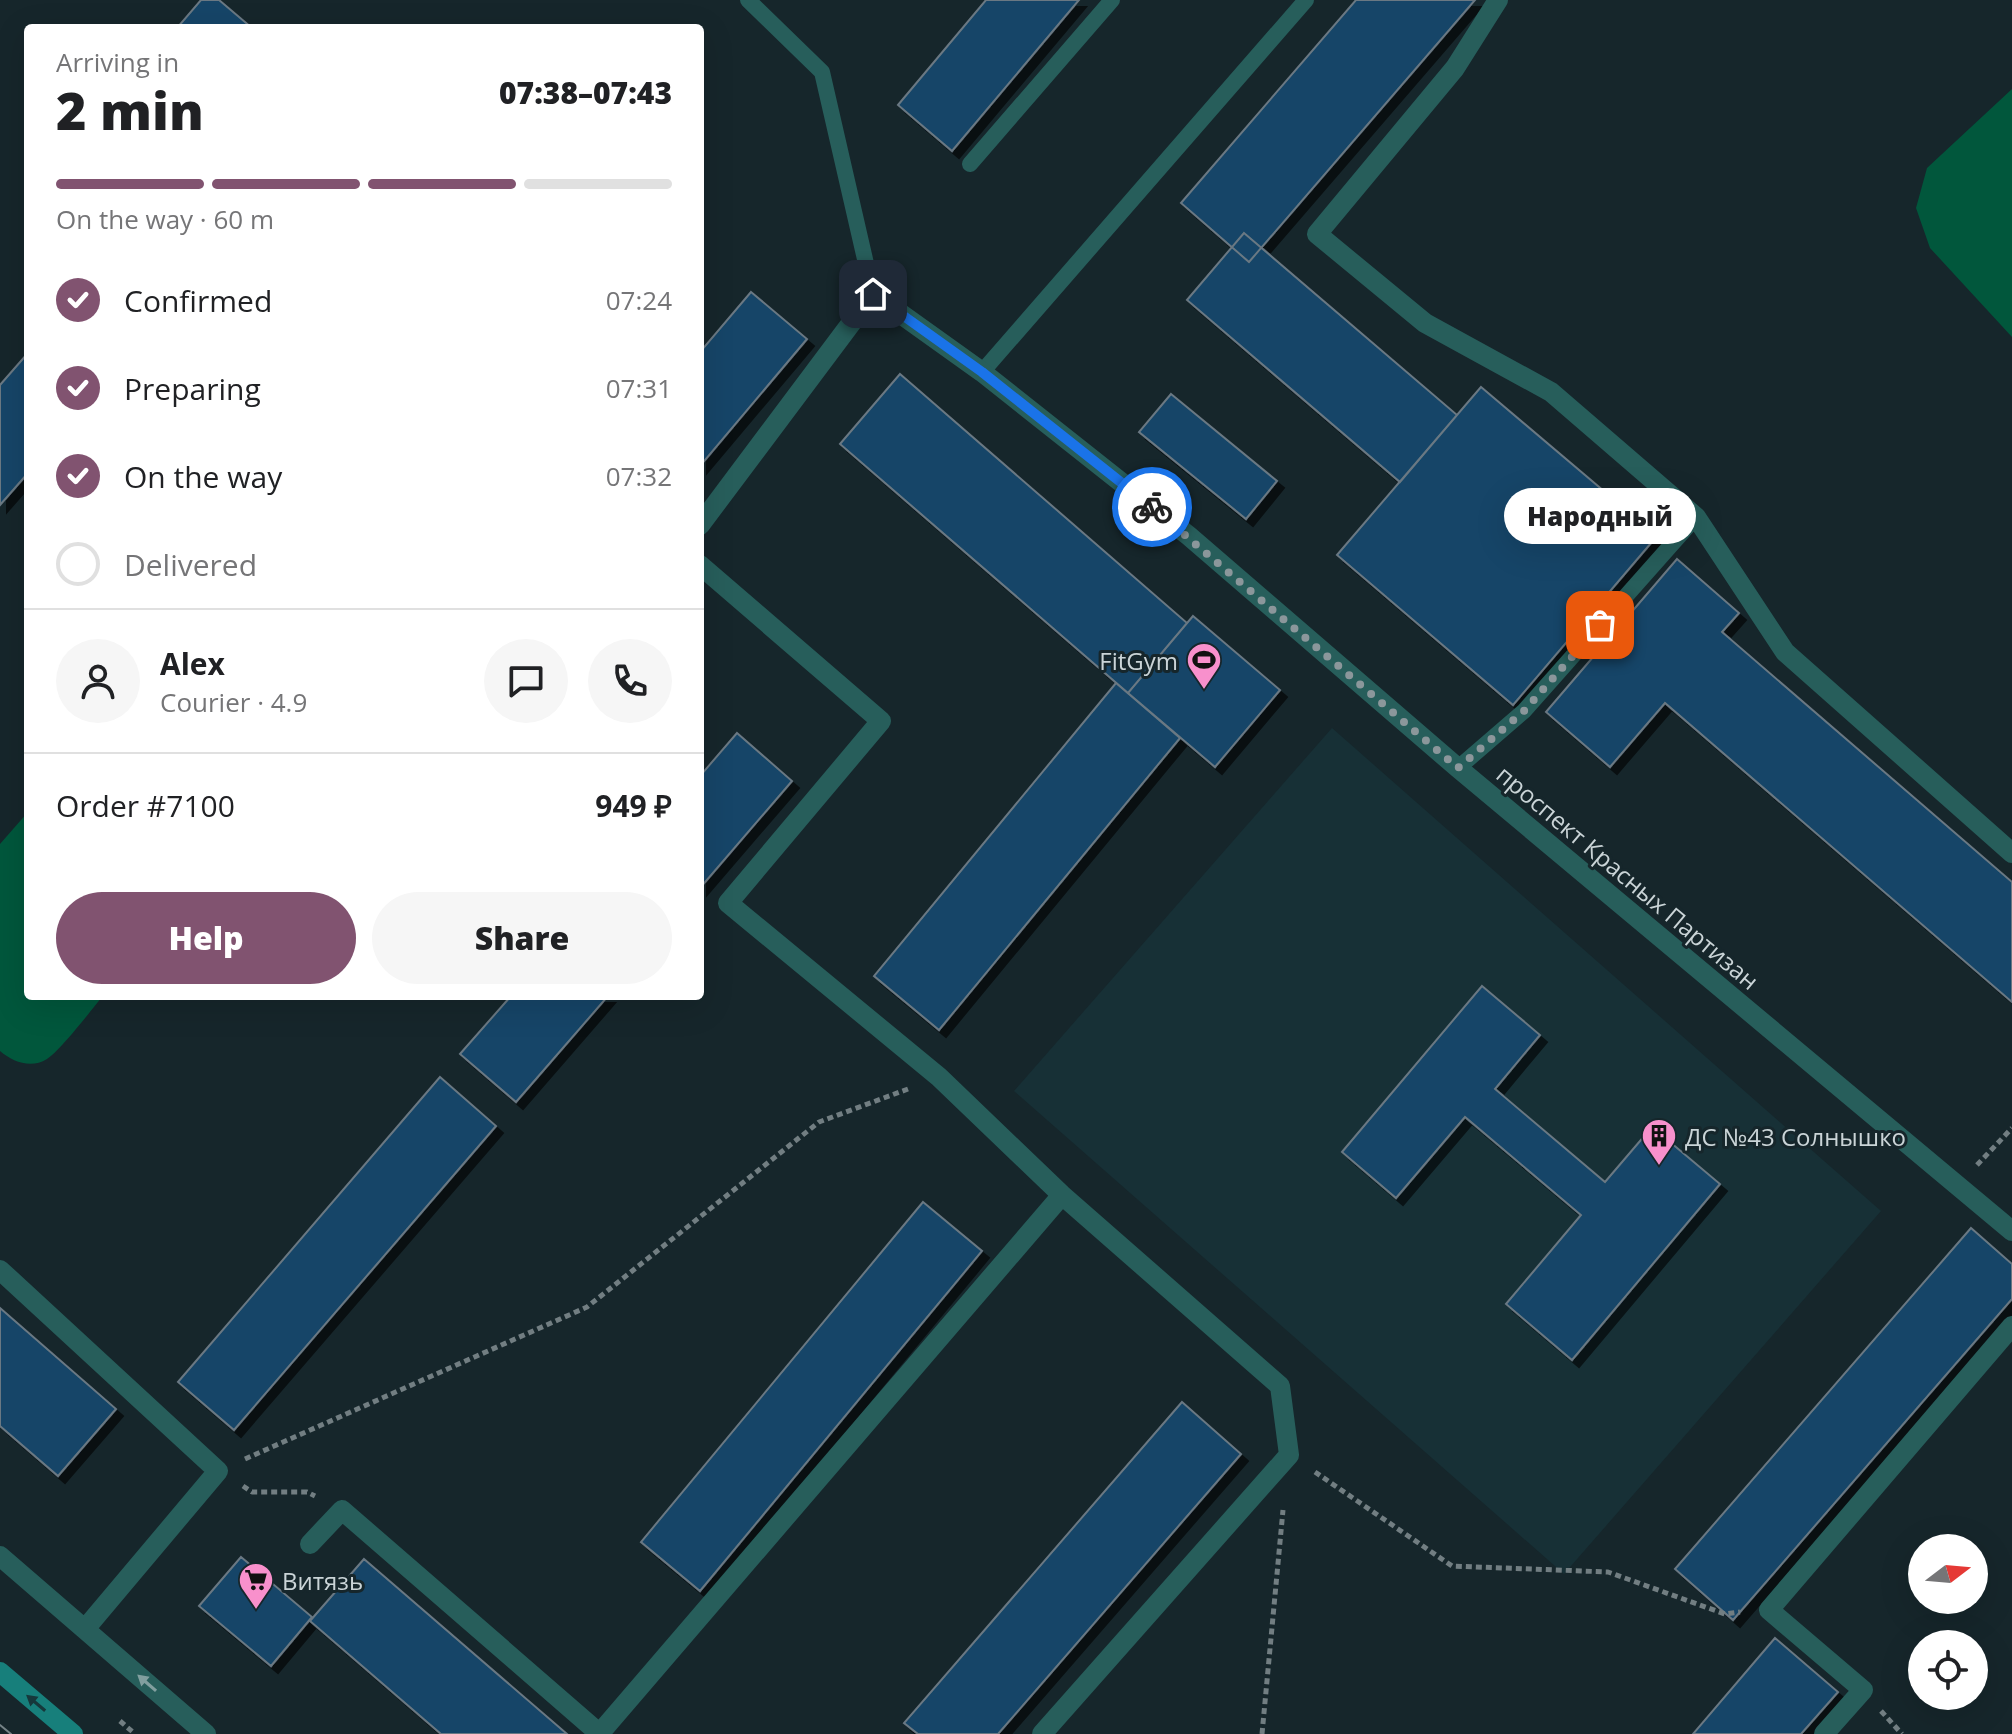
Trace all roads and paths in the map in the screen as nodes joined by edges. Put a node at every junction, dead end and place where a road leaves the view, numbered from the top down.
1 (748, 0) edge
2 (1112, 0) edge
3 (1306, 0) edge
4 (1498, 0) edge
5 (970, 164) dead end
6 (873, 294) junction
7 (982, 372) junction
8 (1696, 517) junction
9 (704, 520) edge
10 (704, 568) edge
11 (1458, 768) junction
12 (2012, 853) edge
13 (939, 1077) junction
14 (2012, 1128) edge
15 (1958, 1186) junction
16 (1062, 1195) junction
17 (2012, 1231) edge
18 (0, 1270) edge
19 (2012, 1326) edge
20 (1289, 1455) junction
21 (218, 1471) junction
22 (342, 1510) junction
23 (310, 1544) dead end
24 (0, 1556) edge
25 (1769, 1610) junction
26 (85, 1629) junction
27 (0, 1672) edge
28 (120, 1721) dead end
29 (73, 1734) edge
30 (135, 1734) edge
31 (206, 1734) edge
32 (600, 1734) edge
33 (1042, 1734) edge
34 (1262, 1734) edge
35 (1824, 1734) edge

1 - 6 lane
2 - 5 lane
3 - 7 lane
4 - 8 street
6 - 7 street, проспект Красных Партизан
6 - 9 street
7 - 11 street, проспект Красных Партизан
8 - 11 lane
8 - 12 street
10 - 13 street
11 - 15 street, проспект Красных Партизан
13 - 16 street
13 - 21 path
14 - 15 path
15 - 17 street, проспект Красных Партизан
16 - 20 street
16 - 32 street
18 - 21 street
19 - 25 street
20 - 25 path
20 - 33 street
20 - 34 path
21 - 22 path
21 - 26 street
22 - 23 street
22 - 32 street
24 - 26 street
25 - 35 street
31 -> 26 street
29 -> 27 main road
28 - 30 path

